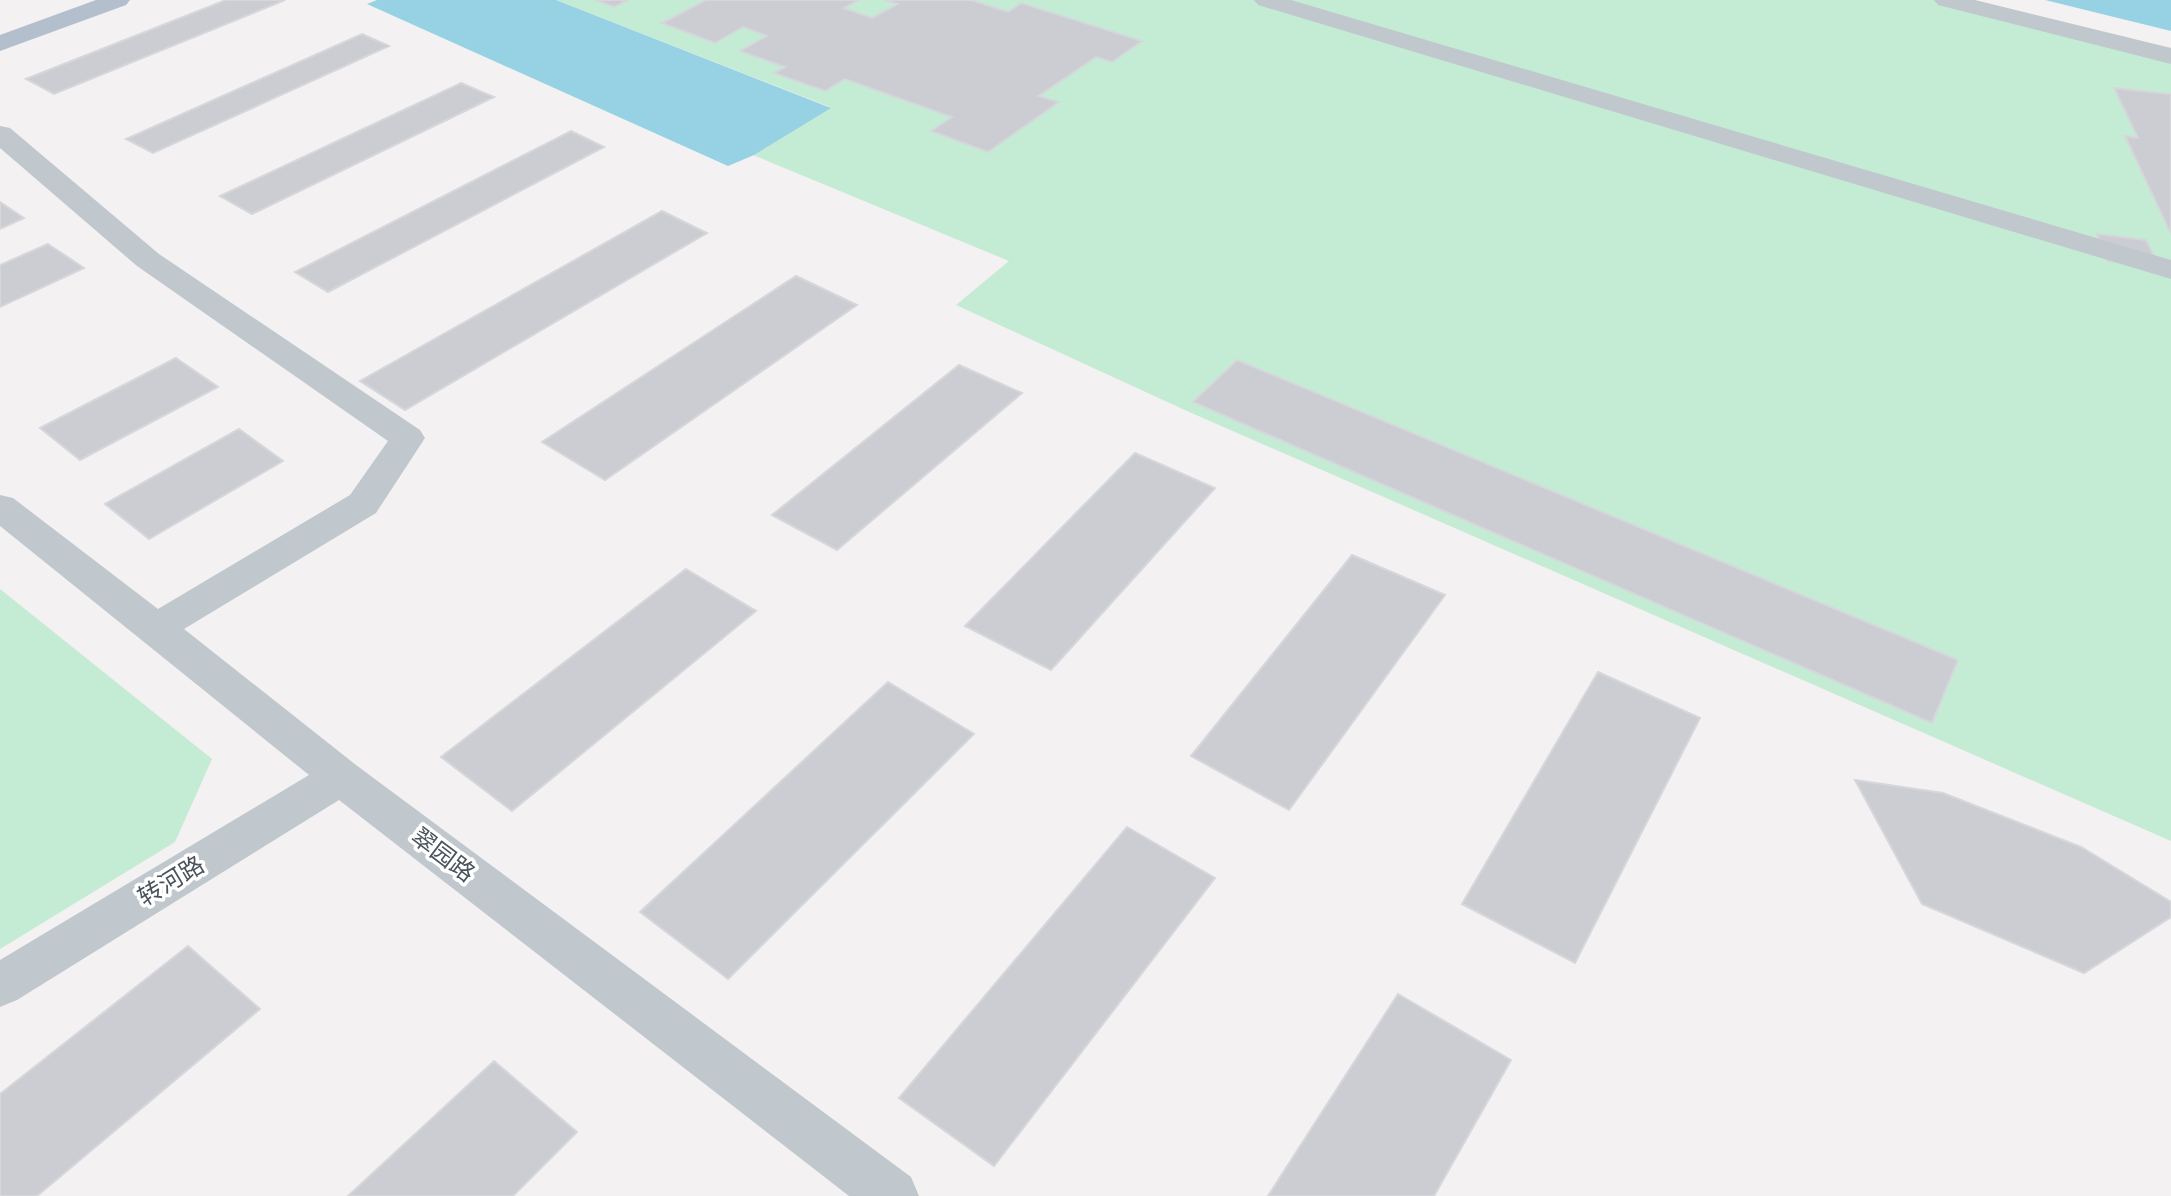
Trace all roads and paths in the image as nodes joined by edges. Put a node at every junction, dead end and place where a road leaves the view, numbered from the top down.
1 (65, 0) edge
2 (118, 0) edge
3 (1266, 0) edge
4 (1946, 0) edge
5 (0, 24) edge
6 (0, 44) edge
7 (2171, 56) edge
8 (0, 134) edge
9 (2171, 270) edge
10 (0, 507) edge
11 (156, 628) junction
12 (341, 777) junction
13 (0, 985) edge
14 (892, 1196) edge

1 - 5 main road
2 - 6 main road
3 - 9 street
4 - 7 street
8 - 11 street
10 - 11 street, 翠园路
11 - 12 street, 翠园路
12 - 13 street, 转河路
12 - 14 street, 翠园路

